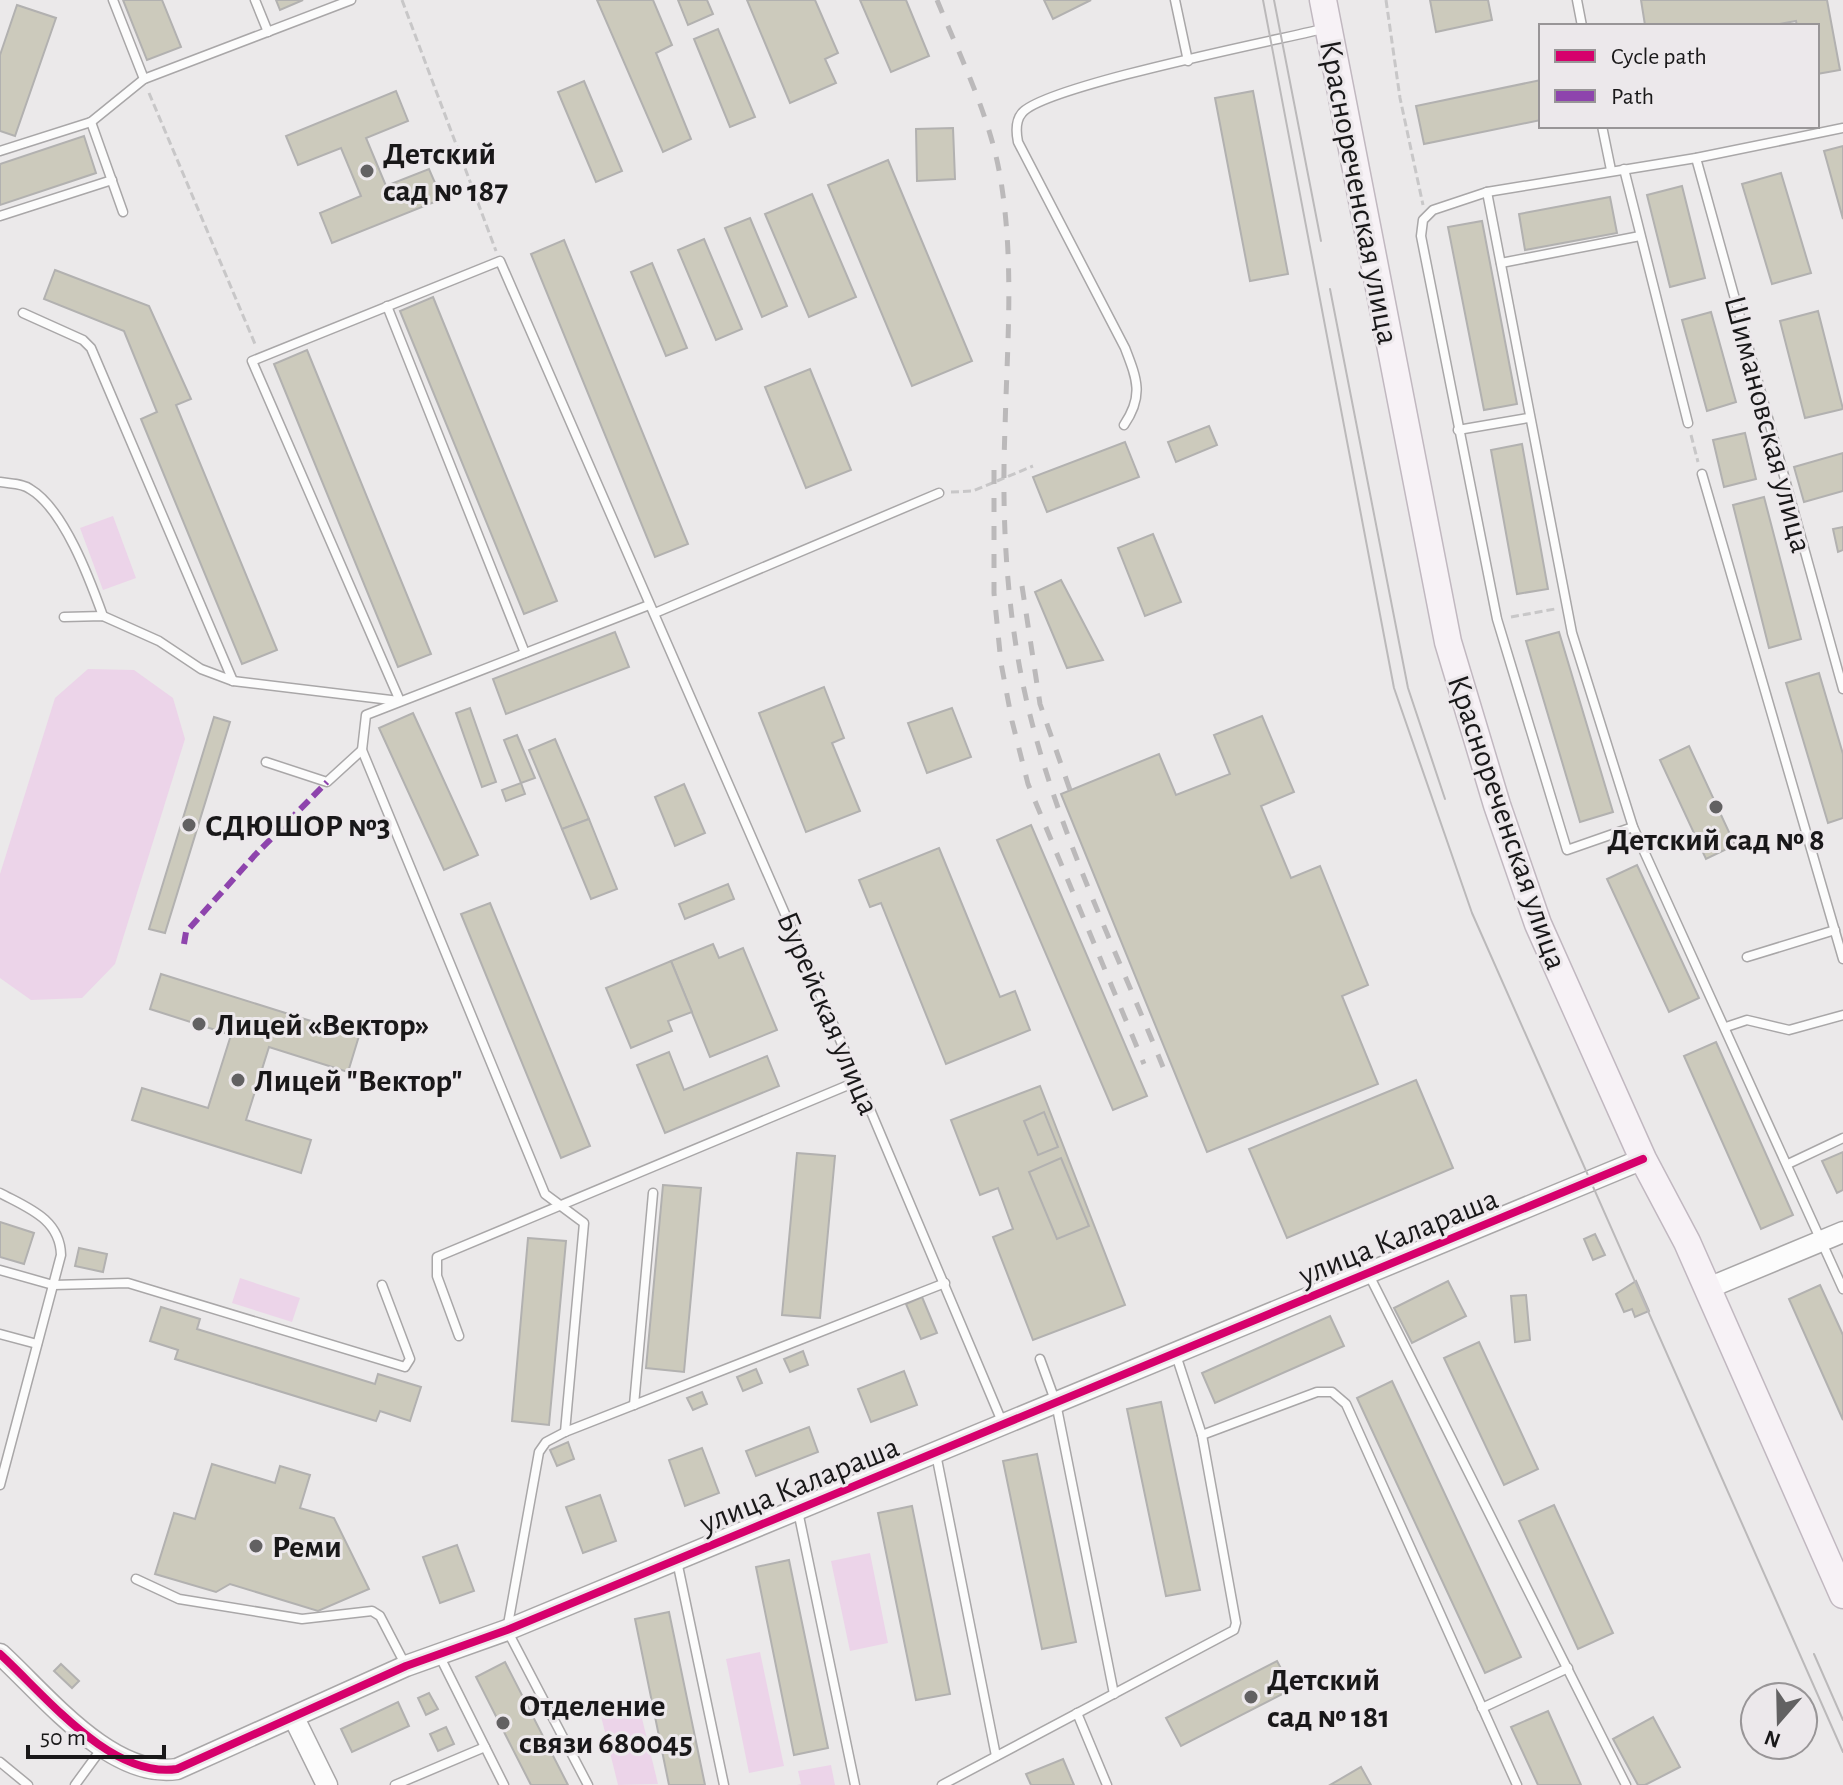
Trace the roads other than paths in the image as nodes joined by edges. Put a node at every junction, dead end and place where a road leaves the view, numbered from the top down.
1 (113, 0) edge
2 (255, 0) edge
3 (351, 0) edge
4 (1175, 0) edge
5 (1323, 0) edge
6 (1577, 0) edge
7 (1582, 24) edge
8 (1327, 28) junction
9 (268, 32) junction
10 (1188, 61) junction
11 (144, 79) junction
12 (91, 122) junction
13 (1602, 128) edge
14 (1843, 128) edge
15 (0, 151) edge
16 (1696, 158) junction
17 (1624, 169) junction
18 (1611, 170) junction
19 (112, 180) junction
20 (1487, 192) junction
21 (123, 212) dead end
22 (0, 216) edge
23 (1640, 236) junction
24 (1501, 263) junction
25 (387, 306) junction
26 (23, 313) dead end
27 (1528, 418) junction
28 (1688, 423) road end
29 (1124, 425) dead end
30 (1458, 430) junction
31 (1702, 474) road end
32 (0, 482) edge
33 (939, 493) road end
34 (649, 605) junction
35 (655, 613) junction
36 (103, 616) junction
37 (64, 617) dead end
38 (525, 653) junction
39 (233, 681) junction
40 (1843, 689) edge
41 (400, 701) junction
42 (362, 750) junction
43 (266, 762) dead end
44 (1633, 827) junction
45 (1835, 930) junction
46 (1747, 957) dead end
47 (1843, 959) edge
48 (1843, 1015) edge
49 (1726, 1027) junction
50 (858, 1081) junction
51 (1843, 1138) edge
52 (1643, 1159) junction
53 (1788, 1164) junction
54 (0, 1193) edge
55 (653, 1193) dead end
56 (560, 1205) junction
57 (1843, 1232) edge
58 (1822, 1240) junction
59 (0, 1270) edge
60 (1369, 1274) junction
61 (945, 1283) junction
62 (53, 1285) junction
63 (382, 1285) dead end
64 (1706, 1289) junction
65 (1843, 1289) edge
66 (0, 1334) edge
67 (459, 1336) dead end
68 (37, 1344) junction
69 (1176, 1354) junction
70 (1040, 1359) dead end
71 (1056, 1403) junction
72 (634, 1405) junction
73 (1003, 1425) junction
74 (565, 1432) junction
75 (1202, 1435) junction
76 (935, 1453) junction
77 (0, 1485) edge
78 (798, 1510) junction
79 (676, 1560) junction
80 (136, 1579) dead end
81 (1843, 1595) edge
82 (507, 1630) junction
83 (0, 1654) edge
84 (438, 1655) junction
85 (406, 1666) junction
86 (1568, 1668) junction
87 (1114, 1694) junction
88 (1482, 1708) junction
89 (1077, 1713) junction
90 (294, 1718) junction
91 (485, 1747) junction
92 (103, 1748) junction
93 (996, 1756) junction
94 (0, 1762) edge
95 (28, 1785) edge
96 (75, 1785) edge
97 (327, 1785) edge
98 (395, 1785) edge
99 (504, 1785) edge
100 (588, 1785) edge
101 (724, 1785) edge
102 (855, 1785) edge
103 (942, 1785) edge
104 (1107, 1785) edge
105 (1517, 1785) edge
106 (1626, 1785) edge

1 - 11 lane
2 - 9 lane
3 - 9 lane
4 - 10 lane
5 - 8 main road, Краснореченская улица
6 - 7 lane
8 - 10 lane
8 - 52 main road, Краснореченская улица
9 - 11 lane
10 - 29 lane
11 - 12 lane
12 - 15 lane
12 - 19 lane
13 - 18 lane
14 - 16 lane
16 - 17 lane
16 - 40 lane, Шимановская улица
17 - 18 lane
17 - 23 lane
18 - 20 lane
19 - 21 lane
19 - 22 lane
20 - 24 lane
20 - 30 lane
23 - 24 lane
23 - 28 lane
24 - 27 lane
25 - 34 lane, Бурейская улица
25 - 38 lane
25 - 41 lane
26 - 39 lane
27 - 30 lane
27 - 44 lane
30 - 44 lane
31 - 45 lane
32 - 36 lane
33 - 35 lane
34 - 35 lane, Бурейская улица
34 - 38 lane
35 - 50 lane, Бурейская улица
36 - 37 lane
36 - 39 lane
38 - 41 lane
39 - 41 lane
41 - 42 lane
42 - 43 lane
42 - 56 lane
44 - 49 lane
45 - 46 lane
45 - 47 lane
48 - 49 lane
49 - 53 lane
50 - 56 lane
50 - 61 lane, Бурейская улица
51 - 53 lane
52 - 60 street, улица Калараша
52 - 64 main road, Краснореченская улица
53 - 58 lane
54 - 62 lane
55 - 72 lane
56 - 67 lane
56 - 74 lane
57 - 58 street
58 - 64 street
58 - 65 lane
59 - 62 lane
60 - 69 street, улица Калараша
60 - 86 lane
61 - 72 lane
61 - 73 lane, Бурейская улица
62 - 63 lane
62 - 68 lane
64 - 81 main road, Краснореченская улица
66 - 68 lane
68 - 77 lane
69 - 71 street, улица Калараша
69 - 75 lane
70 - 71 lane
71 - 73 street, улица Калараша
71 - 87 lane
72 - 74 lane
73 - 76 street, улица Калараша
74 - 82 lane
75 - 87 lane
75 - 88 lane
76 - 78 street, улица Калараша
76 - 93 lane
78 - 79 street, улица Калараша
78 - 102 lane
79 - 82 street, улица Калараша
79 - 101 lane
80 - 85 lane
82 - 84 street, улица Калараша
82 - 100 lane
83 - 92 street, улица Калараша
84 - 85 street, улица Калараша
84 - 91 lane
85 - 90 street, улица Калараша
86 - 88 lane
86 - 106 lane
87 - 89 lane
88 - 105 lane
89 - 93 lane
89 - 104 lane
90 - 92 street, улица Калараша
90 - 97 street
91 - 98 lane
91 - 99 lane
92 - 96 lane
93 - 103 lane
94 - 95 lane

